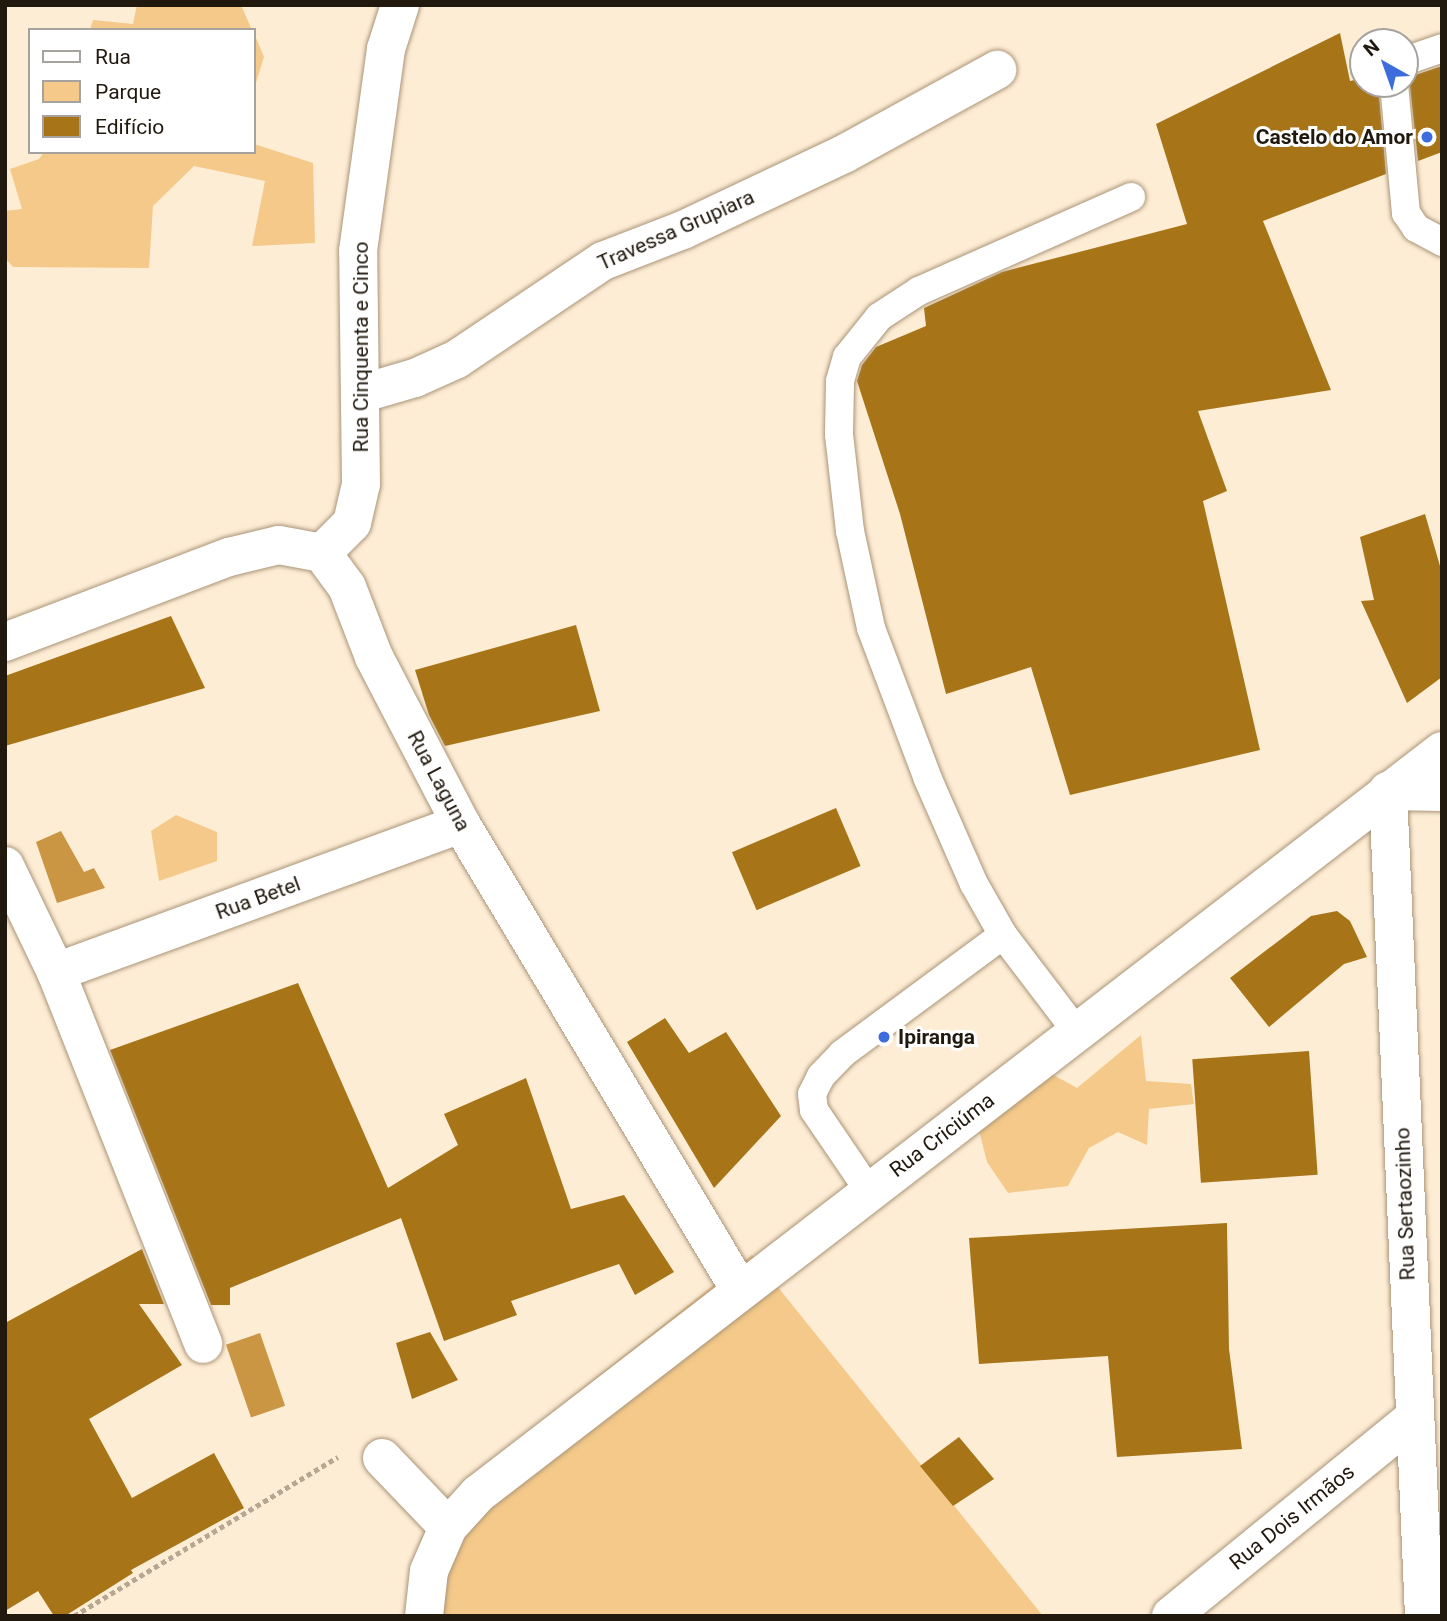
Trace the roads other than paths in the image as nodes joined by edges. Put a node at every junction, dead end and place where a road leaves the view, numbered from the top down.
1 (400, 5) edge
2 (1442, 48) edge
3 (1419, 56) edge
4 (997, 70) dead end
5 (1395, 98) edge
6 (1131, 197) dead end
7 (1442, 242) edge
8 (360, 394) junction
9 (322, 553) junction
10 (5, 642) edge
11 (1442, 751) edge
12 (1388, 791) junction
13 (1442, 792) edge
14 (461, 824) junction
15 (5, 866) edge
16 (1003, 935) junction
17 (56, 972) junction
18 (1077, 1032) junction
19 (869, 1191) junction
20 (740, 1290) junction
21 (203, 1344) dead end
22 (1414, 1418) junction
23 (382, 1458) road end
24 (448, 1527) junction
25 (424, 1616) edge
26 (1171, 1616) edge
27 (1424, 1616) edge

1 - 8 street, Rua Cinquenta e Cinco
2 - 3 lane
4 - 8 street, Travessa Grupiara
5 - 7 lane
6 - 16 lane
8 - 9 street, Rua Cinquenta e Cinco
9 - 10 street
9 - 14 street, Rua Laguna
11 - 12 street, Rua Criciúma
12 - 13 street
12 - 18 street, Rua Criciúma
12 - 22 street, Rua Sertaozinho
14 - 17 street, Rua Betel
14 - 20 street, Rua Laguna
15 - 17 street
16 - 18 lane
16 - 19 lane
17 - 21 street
18 - 19 street, Rua Criciúma
19 - 20 street, Rua Criciúma
20 - 24 street, Rua Criciúma
22 - 26 street, Rua Dois Irmãos
22 - 27 street, Rua Sertaozinho
23 - 24 street
24 - 25 street, Rua Criciúma

